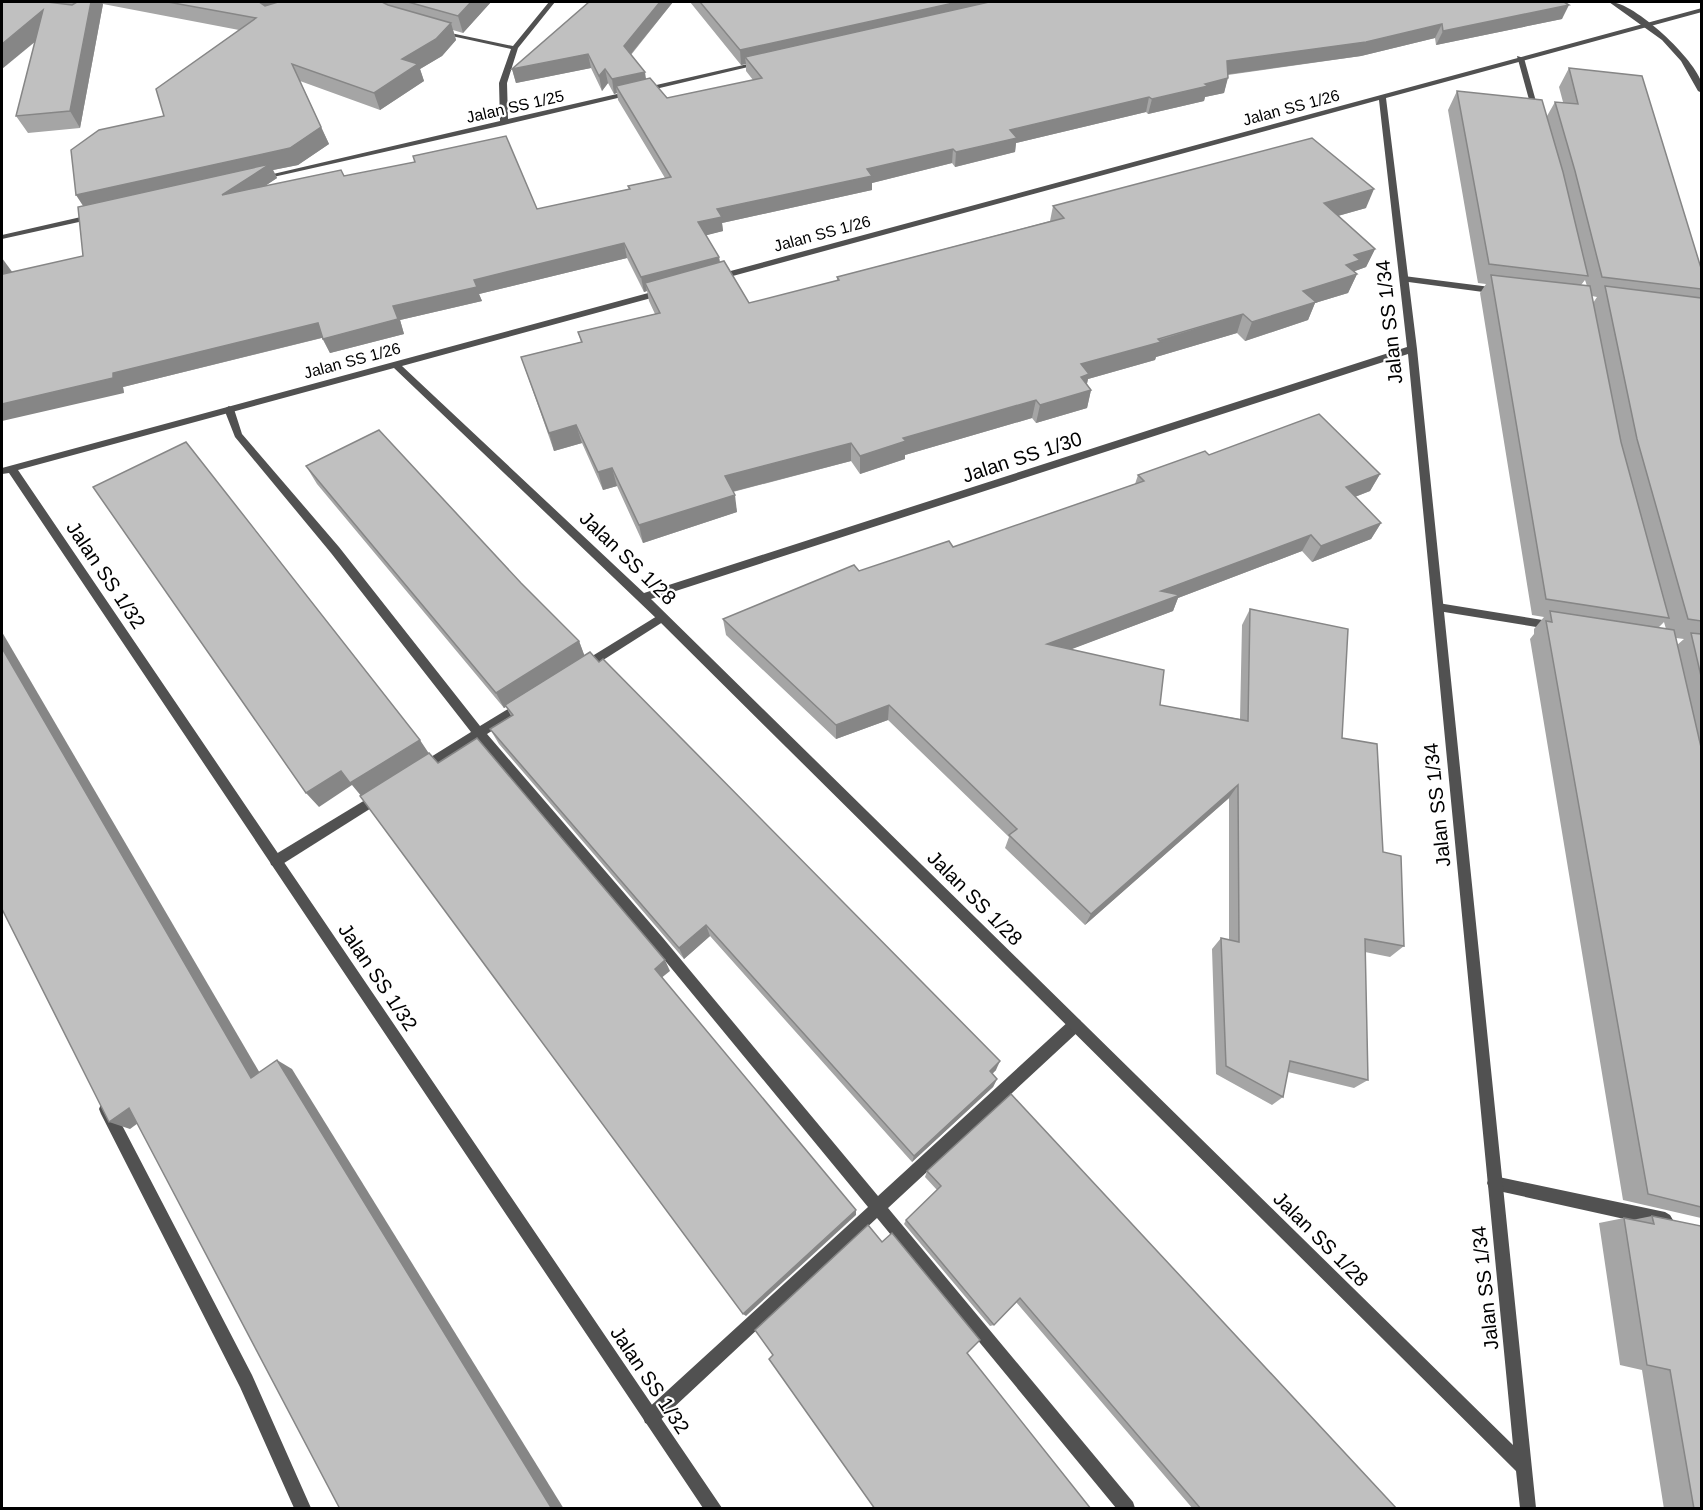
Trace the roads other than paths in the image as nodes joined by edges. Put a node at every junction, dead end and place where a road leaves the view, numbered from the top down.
1 (552, 2) edge
2 (1612, 2) edge
3 (1701, 10) edge
4 (1650, 25) junction
5 (436, 32) edge
6 (515, 48) junction
7 (1521, 58) junction
8 (768, 62) edge
9 (1701, 91) edge
10 (1382, 98) junction
11 (504, 123) junction
12 (1539, 124) edge
13 (247, 181) edge
14 (107, 213) edge
15 (2, 237) edge
16 (1404, 279) junction
17 (705, 280) edge
18 (671, 290) edge
19 (1505, 291) edge
20 (1412, 349) junction
21 (395, 364) junction
22 (229, 409) junction
23 (6, 470) edge
24 (642, 598) junction
25 (1438, 607) junction
26 (662, 617) junction
27 (1567, 627) edge
28 (576, 672) edge
29 (537, 696) edge
30 (479, 733) junction
31 (412, 776) edge
32 (392, 788) edge
33 (276, 861) junction
34 (1075, 1025) junction
35 (99, 1095) edge
36 (1494, 1183) junction
37 (878, 1208) junction
38 (1678, 1222) edge
39 (651, 1417) junction
40 (1522, 1465) junction
41 (303, 1509) edge
42 (713, 1509) edge
43 (1127, 1509) edge
44 (1528, 1509) edge

1 - 6 street
2 - 4 street
3 - 4 street, Jalan SS 1/26
4 - 7 street, Jalan SS 1/26
4 - 9 street
5 - 6 street
6 - 11 street
7 - 10 street, Jalan SS 1/26
7 - 12 street
8 - 11 street, Jalan SS 1/25
10 - 16 street, Jalan SS 1/34
10 - 17 street, Jalan SS 1/26
11 - 13 street, Jalan SS 1/25
14 - 15 street
16 - 19 street
16 - 20 street, Jalan SS 1/34
18 - 21 street, Jalan SS 1/26
20 - 24 street, Jalan SS 1/30
20 - 25 street, Jalan SS 1/34
21 - 22 street, Jalan SS 1/26
21 - 24 street, Jalan SS 1/28
22 - 23 street, Jalan SS 1/26
22 - 30 street
23 - 33 street, Jalan SS 1/32
24 - 26 street, Jalan SS 1/28
25 - 27 street
25 - 36 street, Jalan SS 1/34
26 - 28 street
26 - 34 street, Jalan SS 1/28
29 - 30 street
30 - 31 street
30 - 37 street
32 - 33 street
33 - 39 street, Jalan SS 1/32
34 - 37 street
34 - 40 street, Jalan SS 1/28
35 - 41 street
36 - 38 street
36 - 40 street, Jalan SS 1/34
37 - 39 street
37 - 43 street
39 - 42 street, Jalan SS 1/32
40 - 44 street, Jalan SS 1/34

